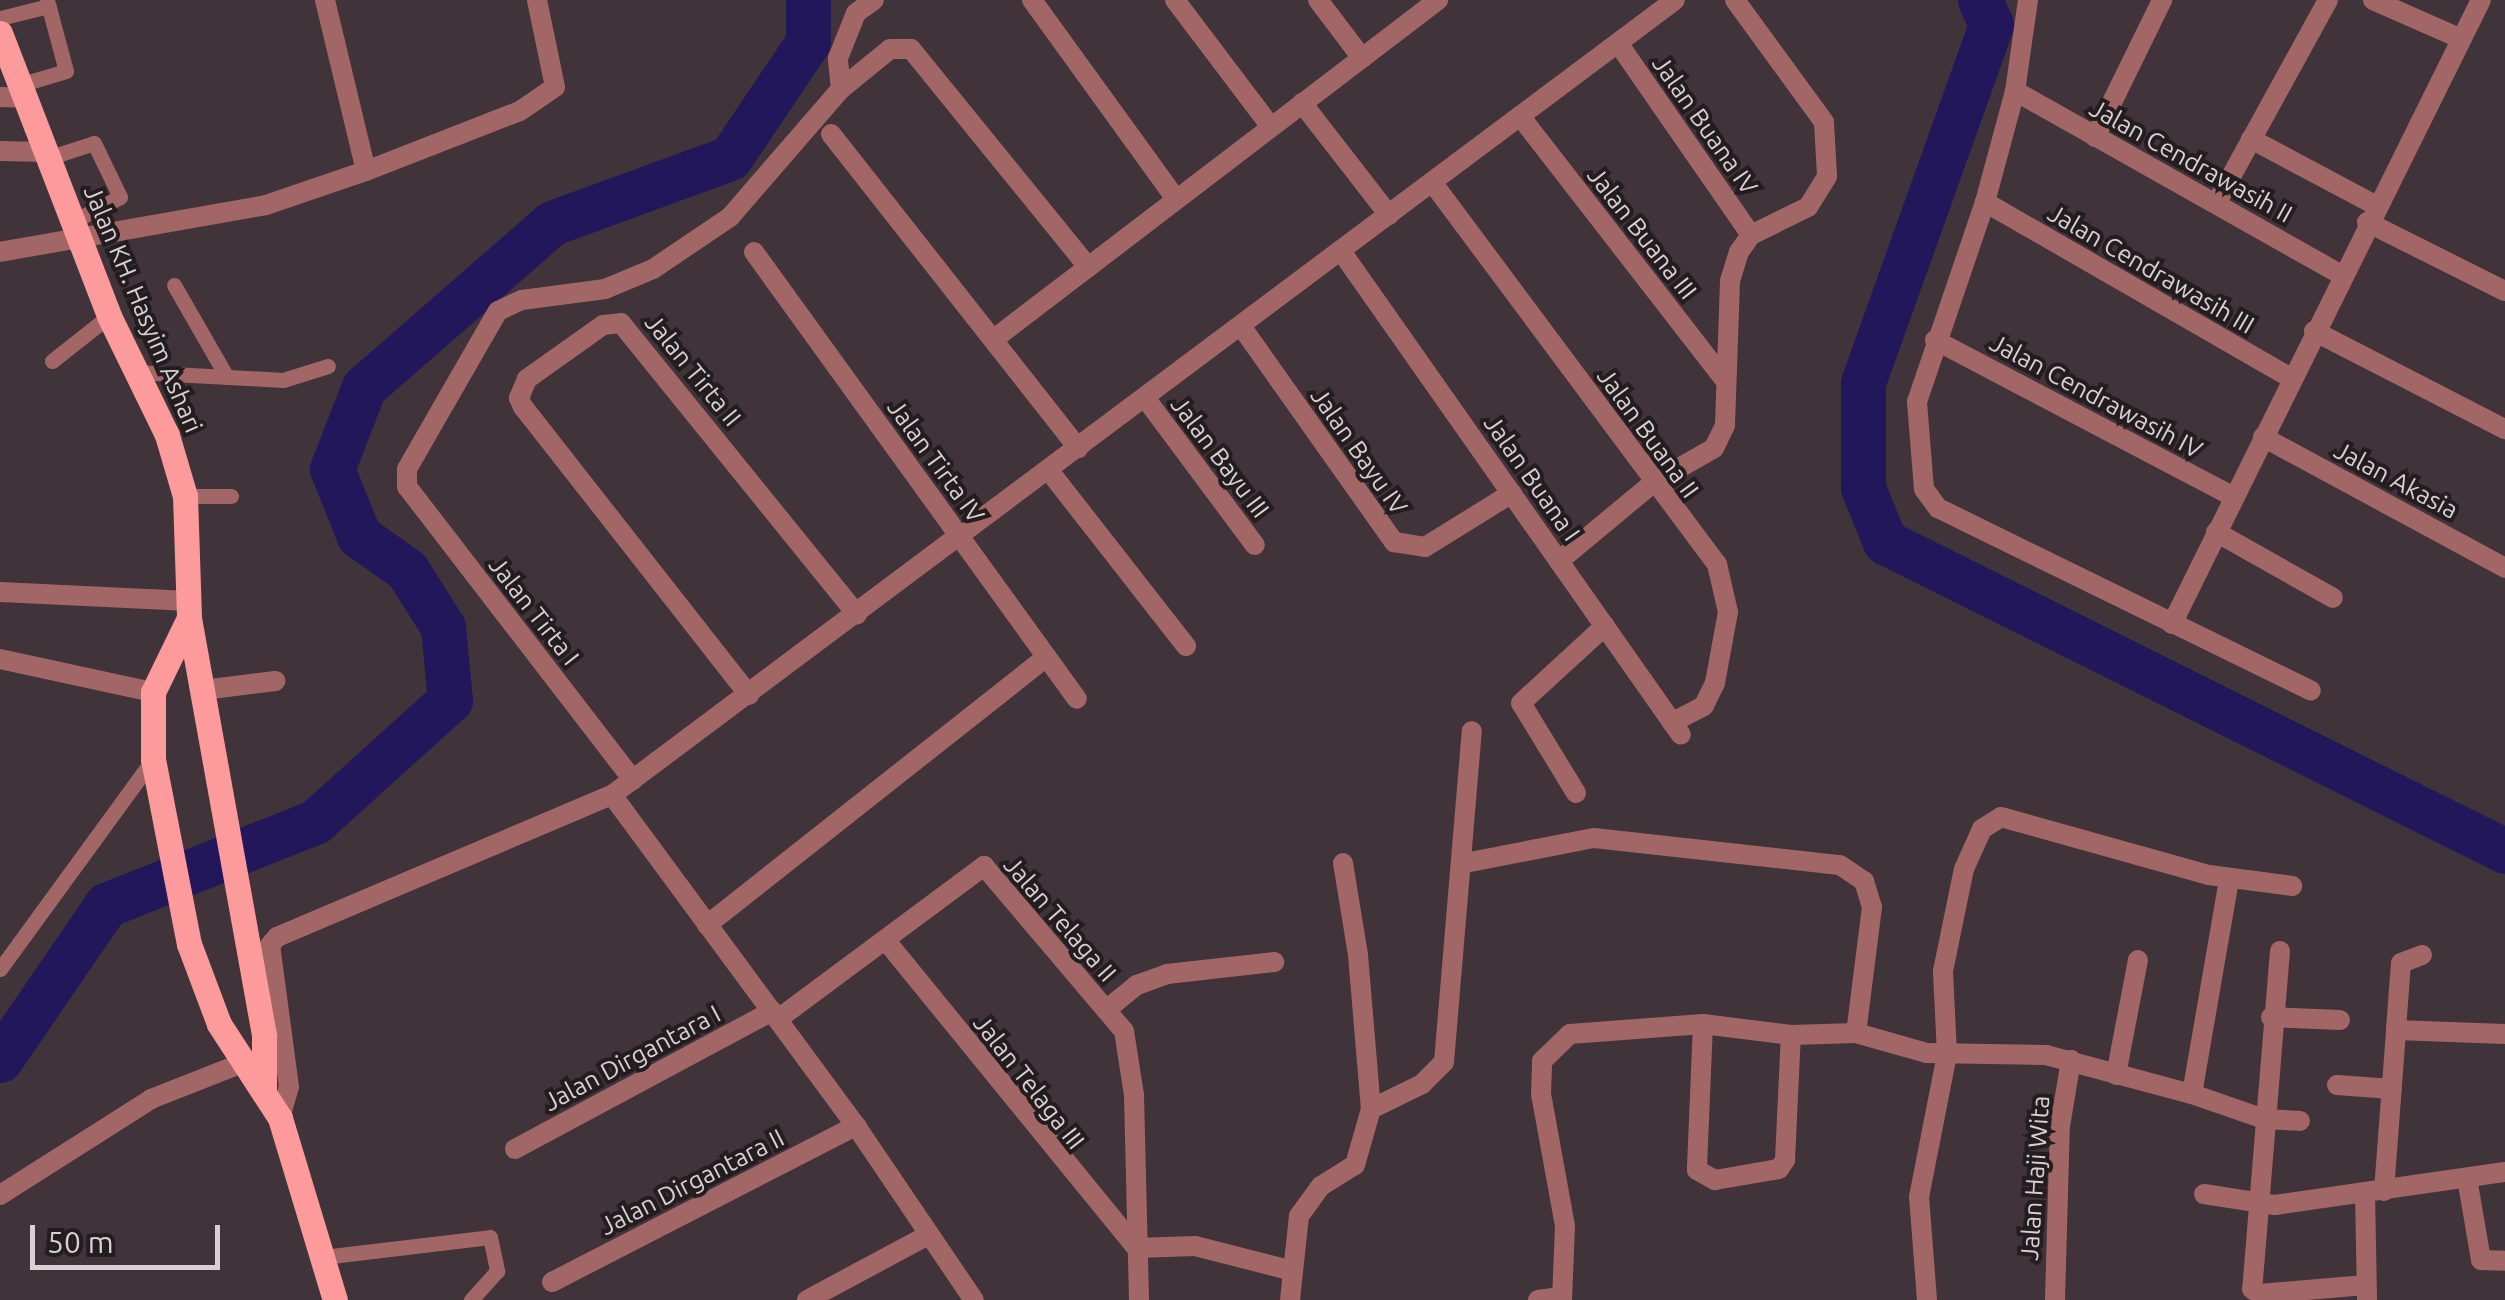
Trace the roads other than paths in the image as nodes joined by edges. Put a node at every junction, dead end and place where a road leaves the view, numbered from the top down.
1 (325, 0) edge
2 (537, 0) edge
3 (874, 0) edge
4 (1032, 0) edge
5 (1175, 0) edge
6 (1318, 0) edge
7 (1438, 0) edge
8 (1675, 0) edge
9 (1735, 0) edge
10 (2028, 0) edge
11 (2162, 0) edge
12 (2328, 0) edge
13 (2374, 0) edge
14 (2482, 0) edge
15 (48, 3) edge
16 (0, 18) edge
17 (0, 33) edge
18 (2459, 38) junction
19 (1618, 43) junction
20 (1362, 58) junction
21 (840, 89) junction
22 (2016, 91) junction
23 (14, 94) edge
24 (1302, 103) junction
25 (1520, 116) junction
26 (1271, 127) junction
27 (831, 134) dead end
28 (2095, 137) junction
29 (2251, 138) junction
30 (0, 151) edge
31 (46, 155) junction
32 (366, 171) junction
33 (1432, 182) junction
34 (1176, 199) junction
35 (1985, 202) junction
36 (2218, 202) junction
37 (2371, 213) junction
38 (1388, 215) junction
39 (75, 229) junction
40 (1751, 235) junction
41 (1342, 251) junction
42 (0, 252) edge
43 (754, 252) dead end
44 (1088, 267) junction
45 (2342, 275) junction
46 (174, 285) dead end
47 (2505, 292) edge
48 (109, 316) junction
49 (1241, 326) junction
50 (2314, 332) junction
51 (994, 338) junction
52 (1935, 340) junction
53 (52, 361) dead end
54 (328, 366) dead end
55 (136, 372) junction
56 (227, 377) junction
57 (2291, 378) junction
58 (1725, 380) junction
59 (1146, 399) junction
60 (2505, 429) edge
61 (2263, 437) junction
62 (1078, 448) junction
63 (1050, 472) junction
64 (1652, 483) junction
65 (1512, 494) junction
66 (184, 496) junction
67 (231, 496) dead end
68 (2234, 497) junction
69 (2216, 532) junction
70 (960, 538) junction
71 (1255, 545) dead end
72 (1559, 560) junction
73 (2505, 568) edge
74 (0, 592) edge
75 (2333, 598) dead end
76 (190, 610) junction
77 (857, 614) junction
78 (2172, 624) junction
79 (1605, 626) junction
80 (1186, 646) dead end
81 (1046, 657) junction
82 (0, 660) edge
83 (275, 681) dead end
84 (203, 690) junction
85 (2311, 691) dead end
86 (153, 692) junction
87 (749, 695) junction
88 (1077, 699) dead end
89 (1677, 728) joint
90 (1472, 731) dead end
91 (153, 759) junction
92 (633, 780) junction
93 (1576, 793) dead end
94 (612, 796) junction
95 (1342, 862) dead end
96 (1465, 863) junction
97 (2229, 879) junction
98 (2292, 886) dead end
99 (707, 925) junction
100 (887, 942) junction
101 (2280, 952) dead end
102 (2422, 955) dead end
103 (2138, 960) dead end
104 (1274, 962) dead end
105 (0, 969) edge
106 (1106, 1010) junction
107 (775, 1015) junction
108 (2272, 1017) junction
109 (2340, 1020) dead end
110 (1703, 1024) junction
111 (2396, 1030) junction
112 (1856, 1032) junction
113 (2505, 1034) edge
114 (1791, 1035) junction
115 (1948, 1054) junction
116 (2070, 1060) junction
117 (245, 1062) junction
118 (2116, 1074) junction
119 (2337, 1085) dead end
120 (2392, 1089) junction
121 (264, 1091) junction
122 (2192, 1094) junction
123 (1371, 1108) junction
124 (280, 1118) junction
125 (2264, 1118) junction
126 (2300, 1121) dead end
127 (856, 1126) junction
128 (515, 1149) dead end
129 (2505, 1172) edge
130 (2467, 1178) junction
131 (2374, 1192) junction
132 (2204, 1194) dead end
133 (0, 1195) edge
134 (2256, 1202) junction
135 (928, 1236) junction
136 (1137, 1248) junction
137 (323, 1257) junction
138 (2505, 1262) edge
139 (1293, 1271) junction
140 (552, 1282) dead end
141 (2366, 1292) edge
142 (1560, 1298) edge
143 (335, 1300) edge
144 (470, 1300) edge
145 (807, 1300) edge
146 (974, 1300) edge
147 (1138, 1300) edge
148 (1290, 1300) edge
149 (1538, 1300) edge
150 (1927, 1300) edge
151 (2055, 1300) edge

1 - 32 street
2 - 32 street
3 - 21 street
4 - 34 street
5 - 26 street
6 - 20 street
7 - 20 street
8 - 19 street
9 - 40 street
10 - 22 street
11 - 28 street
12 - 29 street
13 - 18 street
14 - 18 street
15 - 16 lane
15 - 23 lane
17 - 23 main road, Jalan KH. Hasyim Ashari
18 - 37 street
19 - 25 street
19 - 40 street, Jalan Buana IV
20 - 24 street
21 - 44 street
21 - 92 street, Jalan Tirta I
22 - 28 street, Jalan Cendrawasih II
22 - 35 street
23 - 31 main road, Jalan KH. Hasyim Ashari
24 - 26 street
24 - 38 street
25 - 33 street
25 - 58 street, Jalan Buana III
26 - 34 street
27 - 51 street
28 - 36 street, Jalan Cendrawasih II
29 - 36 street
29 - 37 street
30 - 31 street
31 - 39 main road, Jalan KH. Hasyim Ashari
31 - 39 lane
32 - 39 street
33 - 38 street
33 - 64 street, Jalan Buana II
34 - 44 street
35 - 52 street
35 - 57 street, Jalan Cendrawasih III
36 - 45 street, Jalan Cendrawasih II
37 - 45 street
37 - 47 street
38 - 41 street
39 - 42 street
39 - 48 main road, Jalan KH. Hasyim Ashari
40 - 58 street
41 - 49 street
41 - 65 street, Jalan Buana I
43 - 70 street, Jalan Tirta IV
44 - 51 street
45 - 50 street
46 - 56 lane
48 - 53 lane
48 - 55 main road, Jalan KH. Hasyim Ashari
49 - 59 street
49 - 65 street, Jalan Bayu IV
50 - 57 street
50 - 60 street
51 - 62 street
52 - 68 street, Jalan Cendrawasih IV
52 - 78 street
54 - 56 lane
55 - 56 lane
55 - 66 main road, Jalan KH. Hasyim Ashari
57 - 61 street
58 - 64 street
59 - 62 street
59 - 71 street, Jalan Bayu III
61 - 68 street
61 - 73 street, Jalan Akasia
62 - 63 street
63 - 70 street
63 - 80 street
64 - 72 street
64 - 89 street, Jalan Buana II
65 - 72 street, Jalan Buana I
66 - 67 lane
66 - 76 main road, Jalan KH. Hasyim Ashari
68 - 69 street
69 - 75 street
69 - 78 street
70 - 77 street
70 - 81 street, Jalan Tirta IV
72 - 79 street, Jalan Buana I
74 - 76 street
76 - 84 main road, Jalan KH. Hasyim Ashari
76 - 86 main road, Jalan KH. Hasyim Ashari
77 - 87 street
77 - 87 street, Jalan Tirta II
78 - 85 street
79 - 89 street, Jalan Buana I
79 - 93 street
81 - 88 street, Jalan Tirta IV
81 - 99 street
82 - 86 street
83 - 84 street
84 - 121 main road, Jalan KH. Hasyim Ashari
86 - 91 main road, Jalan KH. Hasyim Ashari
87 - 92 street
90 - 96 street
91 - 105 lane
91 - 117 main road, Jalan KH. Hasyim Ashari
92 - 94 street
94 - 99 street
94 - 124 street
95 - 123 street
96 - 112 street
96 - 123 street
97 - 98 street
97 - 115 street
97 - 122 street
99 - 107 street
100 - 106 street, Jalan Telaga II
100 - 107 street, Jalan Telaga II
100 - 136 street, Jalan Telaga III
101 - 108 street
102 - 111 street
103 - 118 street
104 - 106 street
106 - 136 street, Jalan Telaga II
107 - 127 street
107 - 128 street, Jalan Dirgantara I
108 - 109 street
108 - 125 street
110 - 114 street
110 - 114 street
110 - 142 street
111 - 113 street
111 - 120 street
112 - 114 street
112 - 115 street
115 - 116 street
115 - 150 street
116 - 118 street
116 - 151 street, Jalan Haji Wita
117 - 121 main road, Jalan KH. Hasyim Ashari
117 - 133 street
118 - 122 street
119 - 120 street
120 - 131 street
121 - 124 main road, Jalan KH. Hasyim Ashari
122 - 125 street
123 - 139 street
124 - 137 main road, Jalan KH. Hasyim Ashari
125 - 126 street
125 - 134 street
127 - 135 street
127 - 140 street, Jalan Dirgantara II
129 - 130 street
130 - 131 street
130 - 138 street
131 - 134 street
131 - 141 street
132 - 134 street
134 - 141 street
135 - 145 street
135 - 146 street
136 - 139 street
136 - 147 street, Jalan Telaga II
137 - 143 main road, Jalan KH. Hasyim Ashari
137 - 144 lane
139 - 148 street
142 - 149 street

